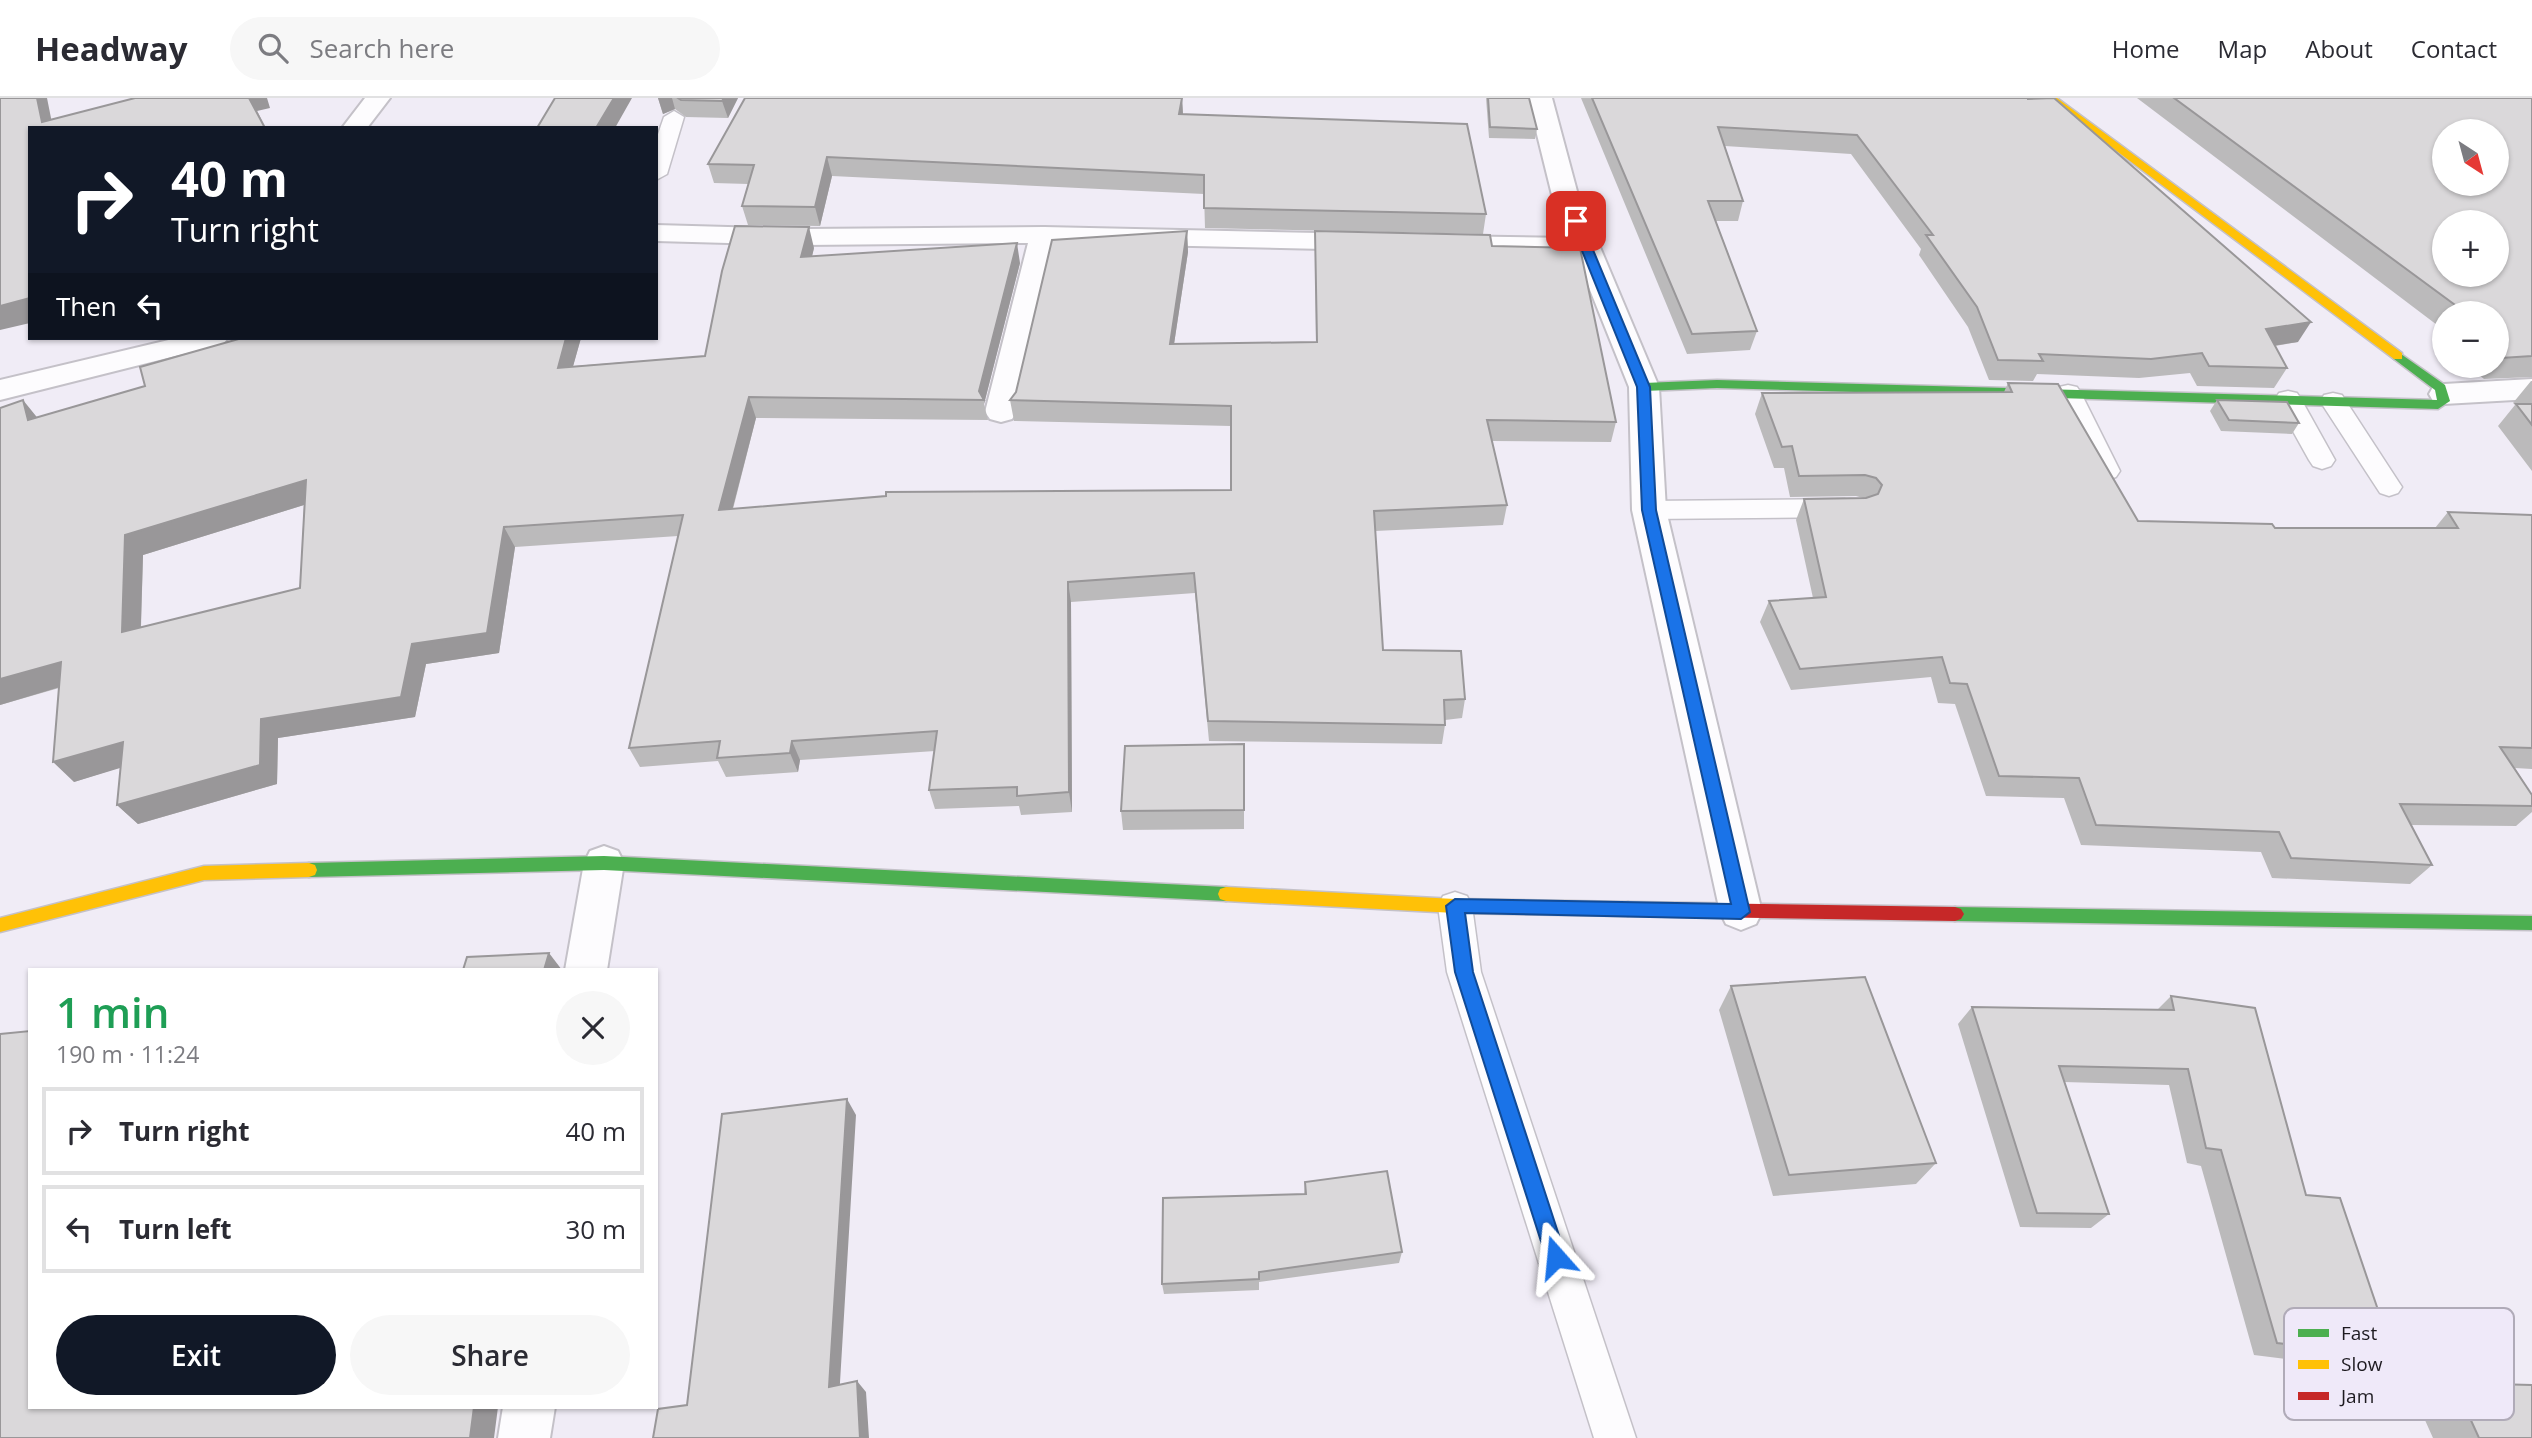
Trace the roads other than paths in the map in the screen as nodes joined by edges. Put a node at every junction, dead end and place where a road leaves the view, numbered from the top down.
1 (378, 98) edge
2 (1540, 98) edge
3 (2051, 98) edge
4 (674, 117) dead end
5 (356, 126) edge
6 (658, 168) edge
7 (658, 233) edge
8 (1044, 235) junction
9 (1391, 243) edge
10 (1419, 243) edge
11 (1586, 247) junction
12 (206, 340) edge
13 (1644, 387) junction
14 (2532, 389) edge
15 (0, 390) edge
16 (2068, 393) junction
17 (2444, 394) junction
18 (2288, 399) junction
19 (2333, 401) junction
20 (1001, 412) dead end
21 (2322, 460) dead end
22 (2107, 471) edge
23 (2389, 487) dead end
24 (1856, 508) edge
25 (1649, 510) junction
26 (604, 863) junction
27 (1455, 906) junction
28 (1741, 912) junction
29 (2532, 923) edge
30 (0, 925) edge
31 (586, 968) edge
32 (528, 1409) edge
33 (524, 1438) edge
34 (1615, 1438) edge

1 - 5 street
2 - 11 street
3 - 17 street
4 - 6 lane
7 - 8 street
8 - 9 street
8 - 20 street
10 - 11 street
11 - 13 street
12 - 15 street
13 - 16 street
13 - 25 street
14 - 17 street
16 - 18 street
16 - 22 lane
17 - 19 street
18 - 19 street
18 - 21 lane
19 - 23 lane
24 - 25 lane
25 - 28 street
26 - 27 street
26 - 30 street
26 - 31 street
27 - 28 street
27 - 34 lane
28 - 29 street
32 - 33 street

